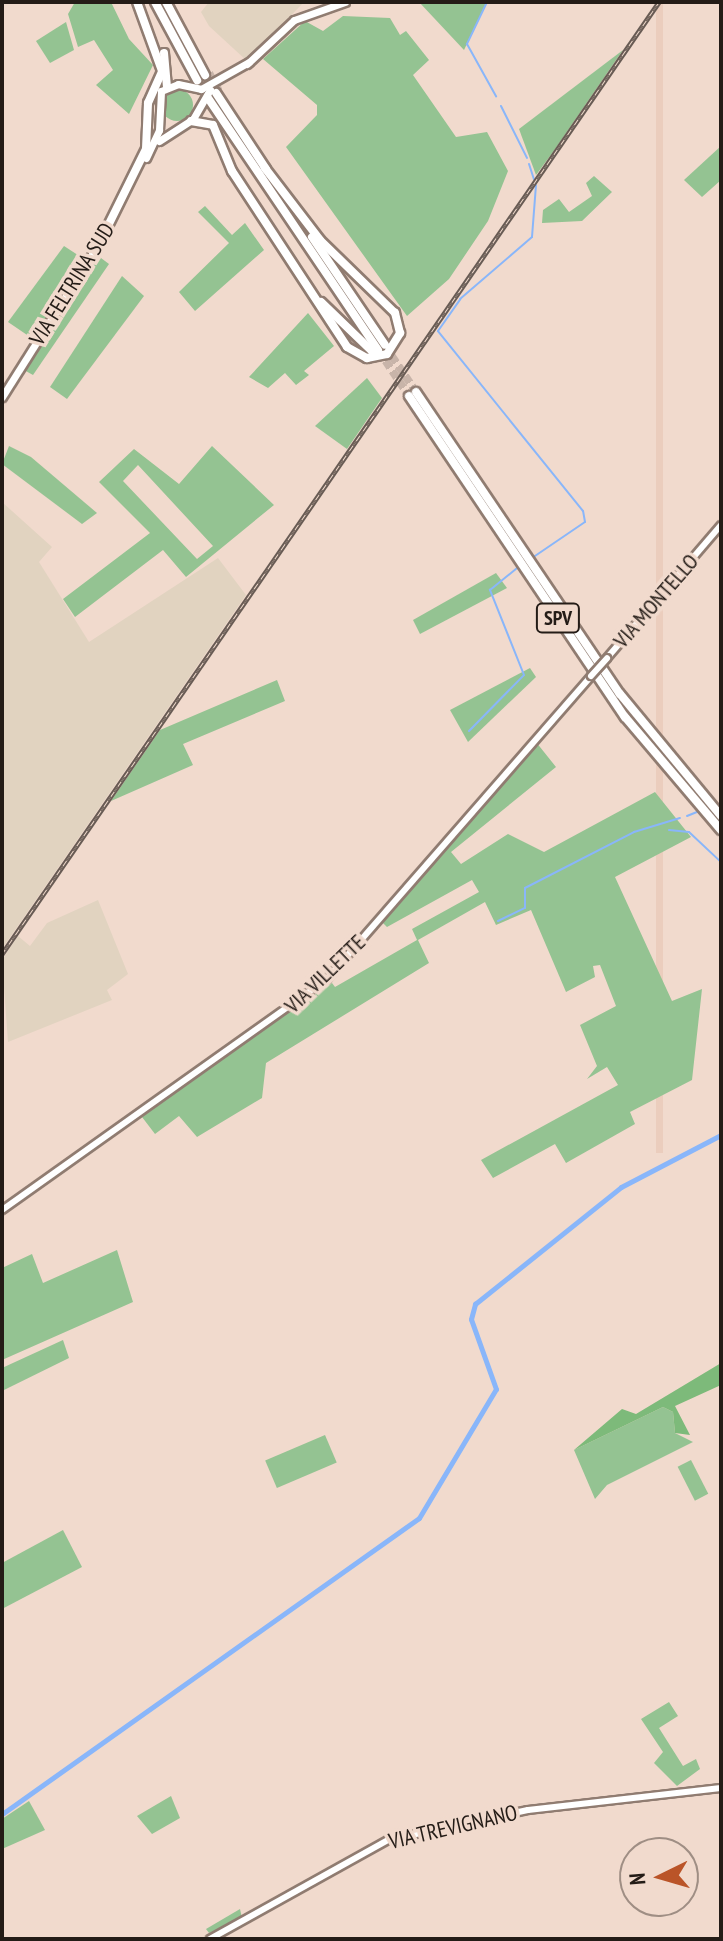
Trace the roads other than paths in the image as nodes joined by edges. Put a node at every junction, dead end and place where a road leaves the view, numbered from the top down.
1 (137, 2) edge
2 (155, 2) edge
3 (168, 2) edge
4 (345, 2) edge
5 (335, 3) edge
6 (155, 39) junction
7 (249, 62) junction
8 (167, 86) junction
9 (190, 88) junction
10 (198, 104) junction
11 (158, 117) junction
12 (191, 121) junction
13 (173, 127) junction
14 (265, 168) junction
15 (140, 169) junction
16 (103, 236) junction
17 (303, 280) junction
18 (379, 350) junction
19 (2, 397) edge
20 (721, 525) edge
21 (591, 676) joint
22 (721, 816) edge
23 (721, 830) edge
24 (2, 1210) edge
25 (721, 1788) edge
26 (210, 1939) edge

1 - 6 highway
2 - 3 highway
4 - 5 main road
5 - 7 main road
6 - 8 highway
6 - 16 highway
7 - 9 main road
7 - 10 main road
8 - 9 main road
8 - 11 main road, VIA FELTRINA SUD
9 - 10 main road
10 - 12 main road
11 - 13 main road
11 - 15 main road, VIA FELTRINA SUD
12 - 13 main road
12 - 17 highway
13 - 15 main road, VIA FELTRINA SUD
14 - 17 highway
14 - 18 highway
14 - 18 highway
15 - 16 main road, VIA FELTRINA SUD
16 - 19 main road, VIA FELTRINA SUD
17 - 18 highway
20 - 21 street, VIA MONTELLO, bridge
21 - 24 street, VIA VILLETTE
22 - 23 highway, SPV
25 - 26 street, VIA TREVIGNANO

